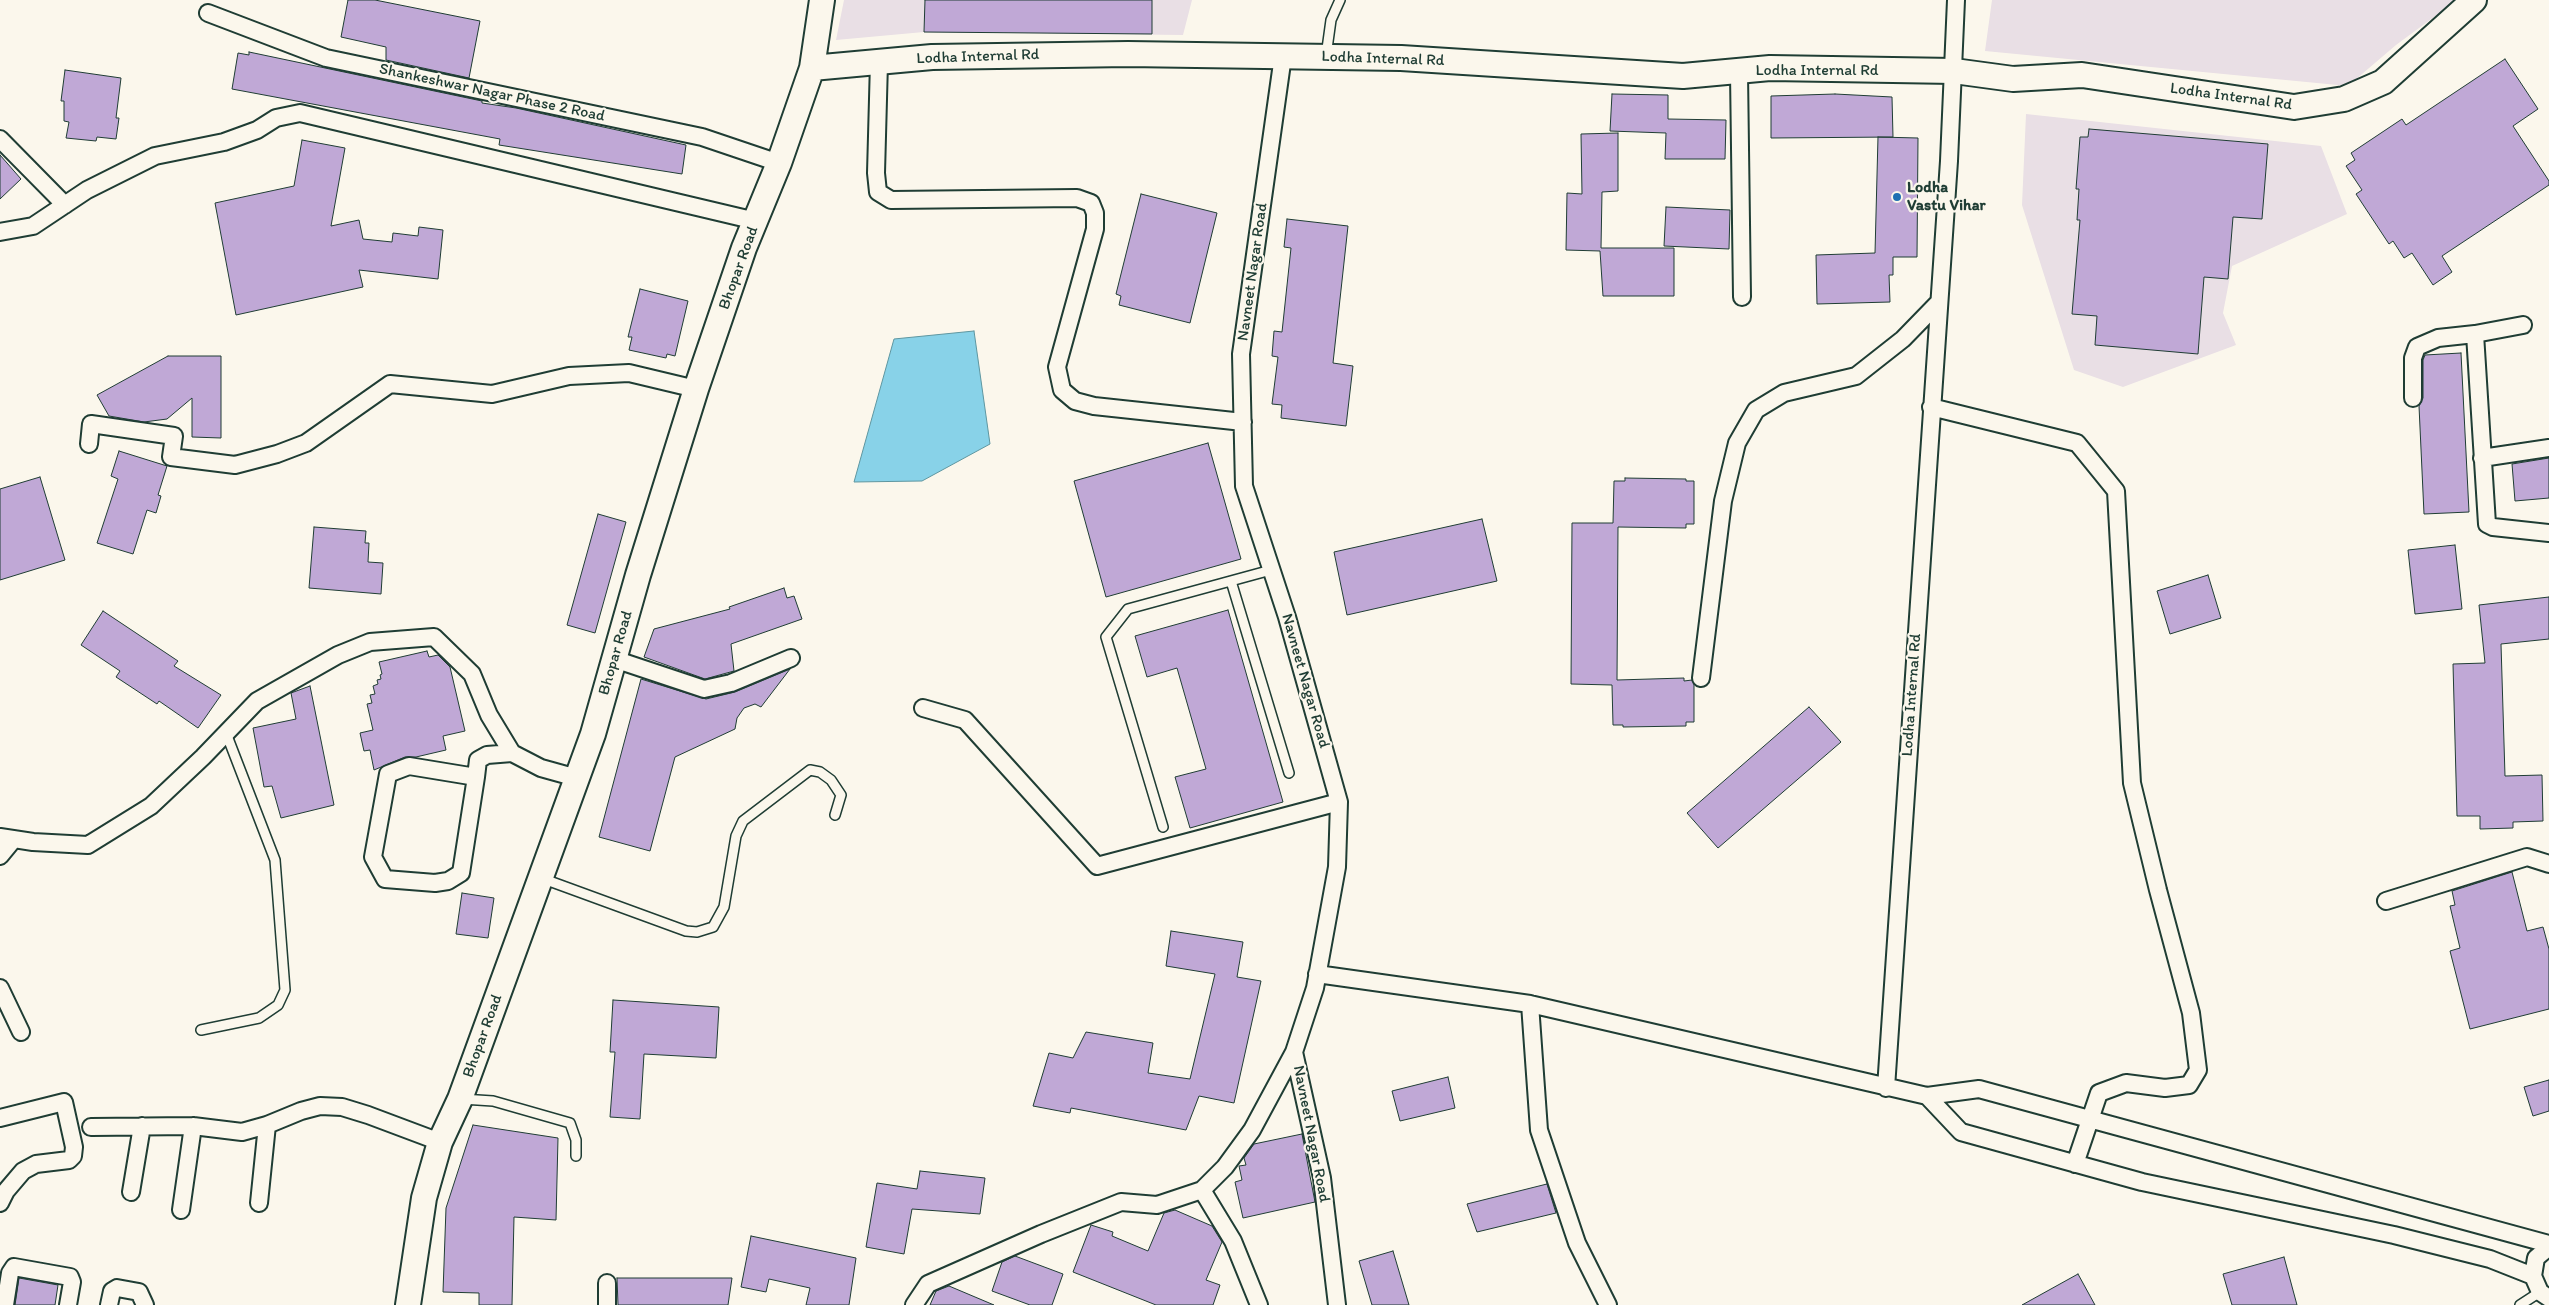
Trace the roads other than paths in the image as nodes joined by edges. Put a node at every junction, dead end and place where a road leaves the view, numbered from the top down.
1 (822, 0) edge
2 (1340, 0) edge
3 (1956, 0) edge
4 (2469, 2) edge
5 (208, 13) dead end
6 (1282, 56) junction
7 (1326, 57) junction
8 (879, 62) junction
9 (812, 68) junction
10 (1954, 71) junction
11 (1739, 72) junction
12 (0, 139) edge
13 (779, 163) junction
14 (65, 205) junction
15 (756, 221) junction
16 (0, 232) edge
17 (1742, 298) dead end
18 (1938, 303) junction
19 (2524, 325) dead end
20 (2476, 334) junction
21 (696, 389) junction
22 (2413, 398) dead end
23 (1931, 407) junction
24 (1242, 422) junction
25 (88, 444) dead end
26 (2549, 448) edge
27 (2482, 458) junction
28 (2549, 533) edge
29 (1271, 570) junction
30 (1230, 581) junction
31 (791, 658) dead end
32 (614, 659) junction
33 (1701, 678) dead end
34 (923, 708) dead end
35 (226, 733) junction
36 (512, 753) junction
37 (1289, 773) dead end
38 (476, 777) junction
39 (577, 778) junction
40 (1339, 802) junction
41 (835, 816) dead end
42 (1163, 827) dead end
43 (7, 838) edge
44 (0, 856) edge
45 (2549, 864) edge
46 (541, 878) junction
47 (2386, 900) dead end
48 (1317, 974) junction
49 (0, 988) edge
50 (1530, 1004) junction
51 (201, 1030) dead end
52 (21, 1032) dead end
53 (1294, 1052) junction
54 (1886, 1088) junction
55 (1927, 1096) junction
56 (460, 1099) junction
57 (0, 1118) edge
58 (2090, 1119) junction
59 (267, 1125) junction
60 (142, 1126) junction
61 (193, 1126) junction
62 (91, 1127) dead end
63 (440, 1142) junction
64 (576, 1156) dead end
65 (2075, 1164) junction
66 (1202, 1190) junction
67 (131, 1192) dead end
68 (0, 1203) edge
69 (258, 1203) dead end
70 (181, 1210) dead end
71 (2549, 1246) edge
72 (2533, 1276) junction
73 (607, 1283) dead end
74 (2545, 1295) edge
75 (5, 1305) edge
76 (68, 1305) edge
77 (109, 1305) edge
78 (145, 1305) edge
79 (408, 1305) edge
80 (607, 1305) edge
81 (914, 1305) edge
82 (1259, 1305) edge
83 (1337, 1305) edge
84 (1608, 1305) edge
85 (2520, 1305) edge

1 - 9 street, Bhopar Road
2 - 7 lane
3 - 10 street
4 - 10 street, Lodha Internal Rd
5 - 13 street, Shankeshwar Nagar Phase 2 Road
6 - 7 street, Lodha Internal Rd
6 - 8 street, Lodha Internal Rd
6 - 24 street, Navneet Nagar Road
7 - 11 street, Lodha Internal Rd
8 - 9 street, Lodha Internal Rd
8 - 24 street
9 - 13 street, Bhopar Road
10 - 11 street, Lodha Internal Rd
10 - 18 street, Lodha Internal Rd
11 - 17 street
12 - 14 street
13 - 15 street, Bhopar Road
14 - 15 street
14 - 16 street
15 - 21 street, Bhopar Road
18 - 23 street, Lodha Internal Rd
18 - 33 street
19 - 20 street
20 - 22 street
20 - 27 street
21 - 25 street
21 - 32 street, Bhopar Road
23 - 54 street, Lodha Internal Rd
23 - 58 street
24 - 29 street, Navneet Nagar Road
26 - 27 street
27 - 28 street
29 - 30 lane
29 - 40 street, Navneet Nagar Road
30 - 37 lane
30 - 42 lane
31 - 32 street
32 - 39 street, Bhopar Road
34 - 40 street
35 - 36 street
35 - 43 street
35 - 51 lane
36 - 38 street
36 - 39 street
38 - 38 street
39 - 46 street, Bhopar Road
40 - 48 street, Navneet Nagar Road
41 - 46 lane
43 - 44 street
45 - 47 street
46 - 56 street, Bhopar Road
48 - 50 street
48 - 53 street, Navneet Nagar Road
49 - 52 street
50 - 54 street
50 - 84 street
53 - 66 street
53 - 83 street, Navneet Nagar Road
54 - 55 street
55 - 58 street
55 - 65 street
56 - 63 street, Bhopar Road
56 - 64 lane
57 - 68 street
58 - 65 street
58 - 71 street
59 - 61 street
59 - 63 street
59 - 69 street
60 - 61 street
60 - 62 street
60 - 67 street
61 - 70 street
63 - 79 street, Bhopar Road
65 - 72 street
66 - 81 street
66 - 82 street
71 - 72 street
72 - 74 street
73 - 80 street
74 - 85 lane
75 - 76 street
77 - 78 street

